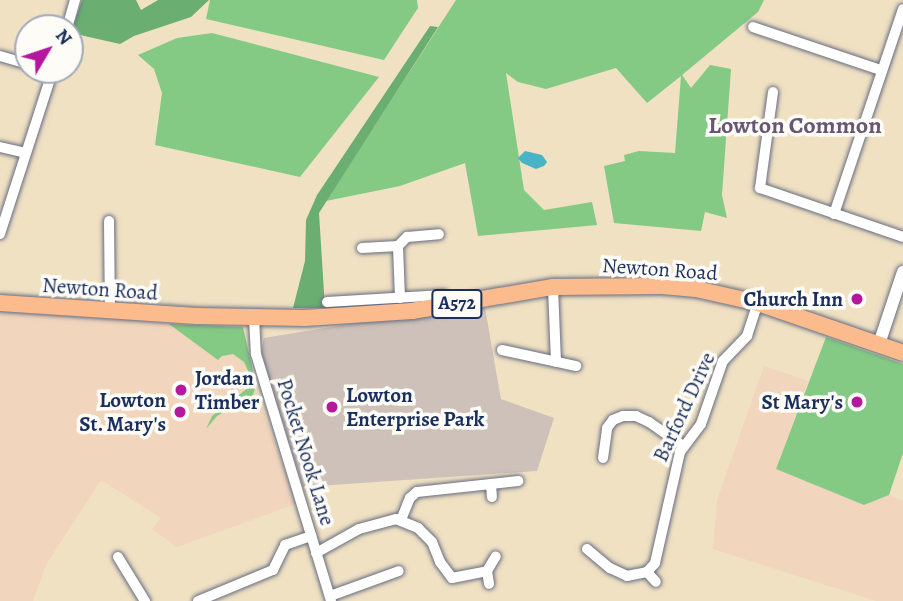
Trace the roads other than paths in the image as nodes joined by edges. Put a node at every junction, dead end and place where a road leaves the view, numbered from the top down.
1 (903, 9) edge
2 (753, 27) dead end
3 (881, 70) junction
4 (47, 84) edge
5 (773, 92) dead end
6 (0, 147) edge
7 (25, 153) junction
8 (834, 214) junction
9 (108, 222) dead end
10 (0, 234) edge
11 (439, 234) dead end
12 (903, 237) edge
13 (398, 246) junction
14 (362, 248) dead end
15 (903, 272) edge
16 (553, 286) junction
17 (401, 298) junction
18 (327, 302) dead end
19 (0, 303) edge
20 (758, 303) junction
21 (449, 306) junction
22 (110, 310) junction
23 (254, 318) junction
24 (879, 344) junction
25 (502, 350) dead end
26 (903, 353) edge
27 (556, 362) junction
28 (576, 366) dead end
29 (683, 446) junction
30 (603, 458) dead end
31 (518, 481) dead end
32 (491, 484) junction
33 (492, 497) dead end
34 (401, 520) junction
35 (311, 536) junction
36 (587, 549) dead end
37 (316, 552) junction
38 (496, 556) dead end
39 (118, 557) dead end
40 (398, 571) dead end
41 (487, 571) junction
42 (647, 572) junction
43 (656, 582) dead end
44 (489, 584) dead end
45 (330, 598) edge
46 (145, 601) edge
47 (198, 601) edge

1 - 3 street
2 - 3 street
3 - 8 street
4 - 7 street
5 - 8 street
6 - 7 street
7 - 10 street
8 - 12 street
9 - 22 street
11 - 13 street
13 - 14 street
13 - 17 street
15 - 24 street
16 - 20 main road, Newton Road / A572
16 - 21 main road, Newton Road / A572
16 - 27 street
17 - 18 street, Newton Road
17 - 21 street, Newton Road
19 - 22 main road, Newton Road / A572
20 - 24 main road, Newton Road / A572
20 - 29 street, Barford Drive
21 - 23 main road, Newton Road / A572
22 - 23 main road, Newton Road / A572
23 - 35 street, Pocket Nook Lane
24 - 26 main road, Newton Road / A572
25 - 27 street
27 - 28 street
29 - 30 street
29 - 42 street, Barford Drive
31 - 32 street
32 - 33 street
32 - 34 street
34 - 37 street
34 - 41 street
35 - 37 street, Pocket Nook Lane
35 - 47 street
36 - 42 street
37 - 45 street, Pocket Nook Lane
38 - 41 street
39 - 46 street
40 - 45 street, Pocket Nook Lane
41 - 44 street
42 - 43 street

